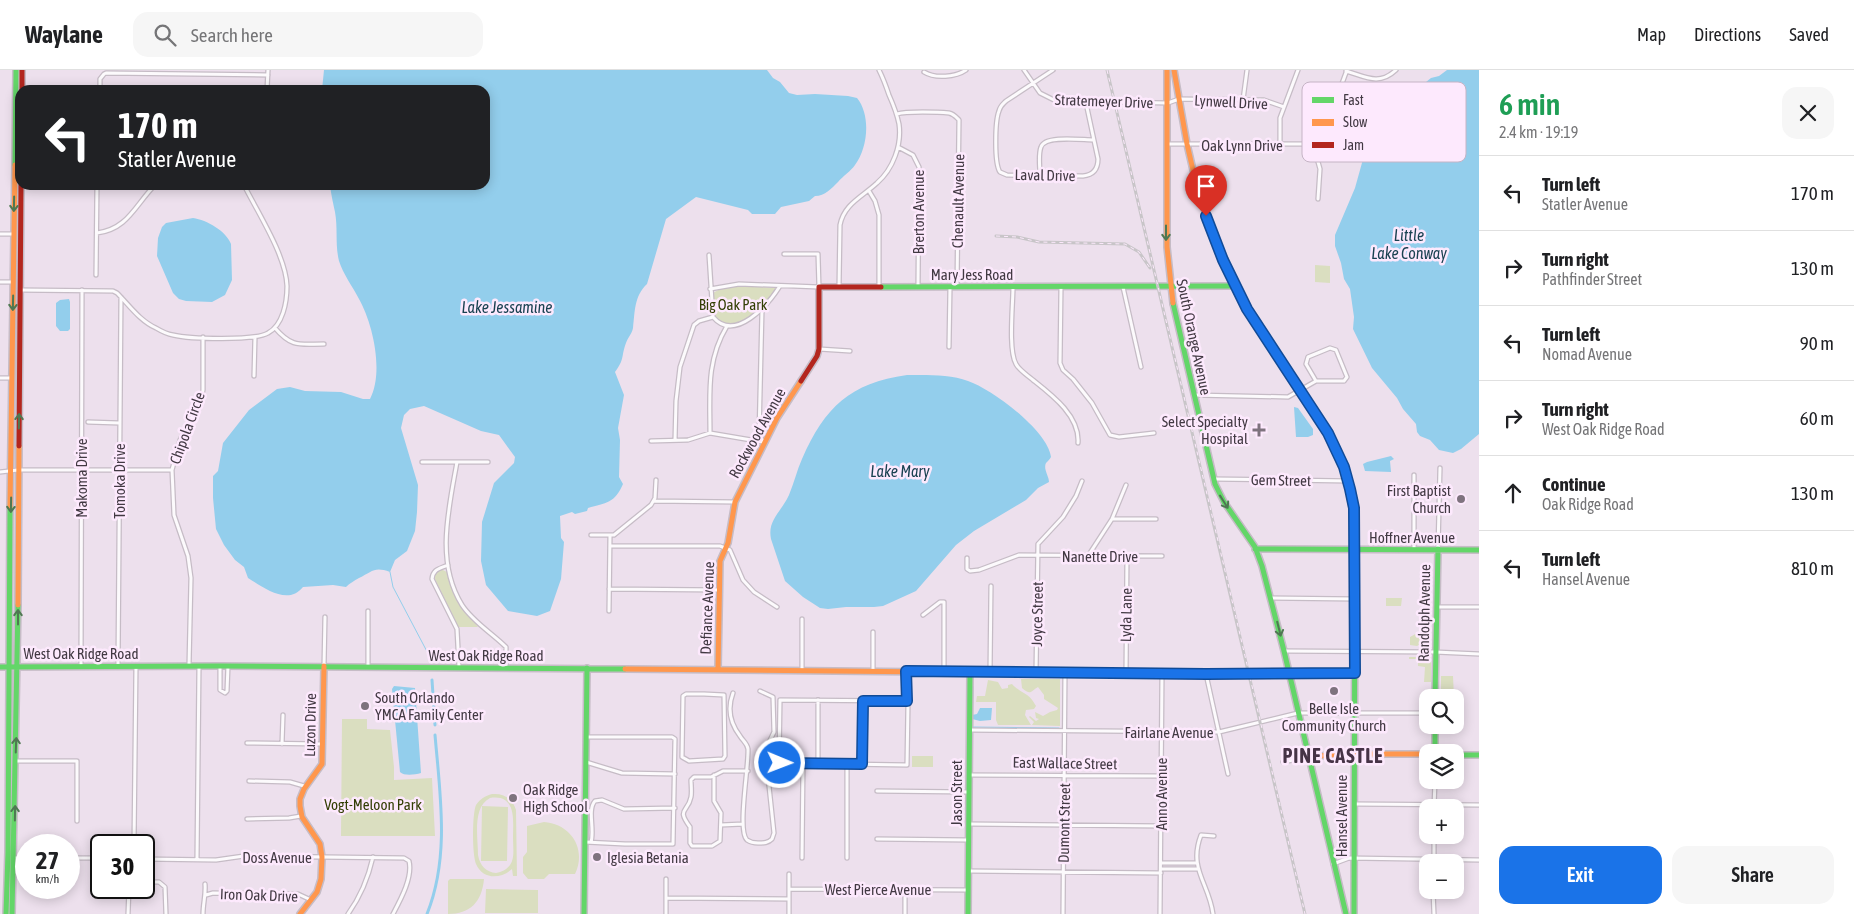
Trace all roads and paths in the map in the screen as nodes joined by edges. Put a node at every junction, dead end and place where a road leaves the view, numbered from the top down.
1 (16, 70) edge
2 (22, 70) edge
3 (268, 70) edge
4 (879, 70) edge
5 (966, 70) edge
6 (1024, 70) edge
7 (1054, 70) edge
8 (1168, 70) edge
9 (1174, 70) edge
10 (1247, 70) edge
11 (1298, 70) edge
12 (1346, 70) edge
13 (1396, 70) edge
14 (924, 72) dead end
15 (268, 75) junction
16 (1342, 82) edge
17 (1033, 84) junction
18 (16, 85) edge
19 (22, 85) edge
20 (100, 85) edge
21 (267, 85) edge
22 (1179, 99) junction
23 (1243, 100) junction
24 (1086, 103) junction
25 (1168, 103) junction
26 (1284, 107) junction
27 (897, 114) junction
28 (1093, 140) junction
29 (15, 144) edge
30 (1167, 144) junction
31 (1187, 144) junction
32 (1302, 144) edge
33 (1280, 145) junction
34 (898, 147) junction
35 (1318, 162) edge
36 (1040, 175) junction
37 (21, 190) edge
38 (97, 190) edge
39 (149, 190) edge
40 (247, 190) edge
41 (869, 191) junction
42 (1318, 200) dead end
43 (14, 219) junction
44 (21, 228) junction
45 (97, 233) junction
46 (0, 234) edge
47 (14, 234) junction
48 (21, 244) junction
49 (784, 254) dead end
50 (709, 255) dead end
51 (96, 275) dead end
52 (0, 282) edge
53 (14, 282) junction
54 (780, 286) junction
55 (1170, 286) junction
56 (1235, 286) junction
57 (819, 287) junction
58 (839, 287) junction
59 (879, 287) junction
60 (918, 287) junction
61 (950, 287) junction
62 (957, 287) junction
63 (1013, 287) junction
64 (1061, 287) junction
65 (1123, 287) junction
66 (710, 289) junction
67 (20, 290) junction
68 (82, 290) junction
69 (120, 297) junction
70 (762, 309) junction
71 (712, 317) junction
72 (728, 326) junction
73 (275, 328) junction
74 (203, 337) junction
75 (255, 337) junction
76 (324, 344) dead end
77 (949, 347) dead end
78 (820, 349) junction
79 (850, 351) dead end
80 (13, 366) junction
81 (1141, 367) dead end
82 (19, 374) junction
83 (254, 376) dead end
84 (0, 378) edge
85 (13, 378) junction
86 (1316, 380) junction
87 (1300, 391) junction
88 (1194, 395) junction
89 (88, 422) dead end
90 (120, 423) junction
91 (710, 433) junction
92 (1154, 433) dead end
93 (651, 440) dead end
94 (675, 440) junction
95 (764, 442) junction
96 (1078, 443) dead end
97 (422, 462) dead end
98 (457, 462) junction
99 (488, 462) dead end
100 (1440, 468) dead end
101 (18, 470) junction
102 (82, 470) junction
103 (119, 470) junction
104 (172, 470) junction
105 (0, 472) edge
106 (12, 472) junction
107 (1414, 475) dead end
108 (1214, 479) junction
109 (656, 480) dead end
110 (1082, 481) dead end
111 (1348, 481) junction
112 (1126, 485) dead end
113 (654, 502) junction
114 (735, 502) junction
115 (1156, 518) dead end
116 (1112, 519) junction
117 (591, 536) dead end
118 (610, 536) junction
119 (610, 546) junction
120 (726, 548) junction
121 (1255, 549) junction
122 (1438, 549) junction
123 (1355, 550) junction
124 (1414, 550) junction
125 (1479, 550) edge
126 (1037, 555) junction
127 (1088, 556) junction
128 (1127, 556) junction
129 (1162, 556) dead end
130 (967, 558) dead end
131 (448, 565) junction
132 (991, 586) dead end
133 (609, 589) junction
134 (719, 590) junction
135 (1270, 598) junction
136 (1354, 599) junction
137 (777, 607) dead end
138 (1436, 607) junction
139 (1479, 607) edge
140 (368, 611) dead end
141 (609, 611) dead end
142 (923, 615) dead end
143 (325, 617) dead end
144 (802, 619) dead end
145 (873, 632) dead end
146 (1284, 651) junction
147 (1355, 652) junction
148 (1436, 652) junction
149 (1479, 654) edge
150 (118, 665) junction
151 (136, 665) junction
152 (1, 666) edge
153 (8, 666) junction
154 (18, 666) junction
155 (81, 666) junction
156 (189, 666) junction
157 (199, 666) junction
158 (220, 666) junction
159 (228, 666) junction
160 (324, 666) junction
161 (368, 667) junction
162 (459, 667) junction
163 (506, 667) junction
164 (587, 668) junction
165 (718, 669) junction
166 (802, 670) junction
167 (872, 670) junction
168 (906, 671) junction
169 (944, 671) junction
170 (970, 671) junction
171 (990, 672) junction
172 (1036, 672) junction
173 (1065, 672) junction
174 (1289, 672) junction
175 (1126, 673) junction
176 (1162, 673) junction
177 (1355, 673) junction
178 (1206, 674) junction
179 (1435, 689) edge
180 (760, 691) dead end
181 (733, 693) dead end
182 (818, 700) junction
183 (863, 701) junction
184 (907, 701) junction
185 (1355, 713) junction
186 (1419, 713) edge
187 (1298, 714) junction
188 (283, 715) dead end
189 (969, 730) junction
190 (1064, 732) junction
191 (1219, 732) junction
192 (1161, 733) junction
193 (586, 737) junction
194 (247, 743) dead end
195 (282, 744) junction
196 (322, 744) junction
197 (1354, 754) junction
198 (1419, 754) edge
199 (1464, 755) edge
200 (1479, 755) edge
201 (1308, 756) junction
202 (16, 761) junction
203 (703, 761) joint
204 (586, 762) junction
205 (1283, 762) dead end
206 (803, 764) junction
207 (818, 764) junction
208 (847, 764) junction
209 (862, 764) junction
210 (748, 771) junction
211 (675, 774) junction
212 (969, 774) junction
213 (1228, 774) dead end
214 (714, 775) junction
215 (1064, 775) junction
216 (1161, 776) junction
217 (249, 781) dead end
218 (304, 786) junction
219 (877, 791) dead end
220 (968, 792) junction
221 (1354, 804) junction
222 (1464, 805) edge
223 (1479, 805) edge
224 (1419, 806) edge
225 (675, 808) junction
226 (301, 816) junction
227 (247, 819) dead end
228 (77, 821) dead end
229 (743, 824) junction
230 (968, 824) junction
231 (721, 825) junction
232 (1064, 826) junction
233 (1161, 826) junction
234 (134, 834) edge
235 (1214, 836) dead end
236 (877, 839) dead end
237 (968, 840) junction
238 (585, 842) junction
239 (591, 842) junction
240 (8, 852) junction
241 (321, 857) junction
242 (373, 857) junction
243 (14, 858) junction
244 (802, 858) dead end
245 (847, 858) dead end
246 (1354, 858) junction
247 (155, 859) edge
248 (197, 859) junction
249 (1419, 860) edge
250 (1464, 860) edge
251 (1479, 860) edge
252 (1161, 863) junction
253 (1168, 863) junction
254 (1196, 863) junction
255 (1333, 864) junction
256 (1161, 868) junction
257 (1168, 868) junction
258 (1198, 869) junction
259 (968, 871) junction
260 (1063, 872) junction
261 (1161, 873) junction
262 (789, 874) dead end
263 (666, 879) dead end
264 (155, 882) edge
265 (205, 884) dead end
266 (789, 888) junction
267 (905, 889) junction
268 (968, 890) junction
269 (206, 895) junction
270 (666, 898) junction
271 (129, 899) edge
272 (789, 899) junction
273 (1433, 899) edge
274 (311, 900) junction
275 (7, 914) edge
276 (12, 914) edge
277 (128, 914) edge
278 (166, 914) edge
279 (203, 914) edge
280 (300, 914) edge
281 (348, 914) edge
282 (394, 914) edge
283 (584, 914) edge
284 (666, 914) edge
285 (788, 914) edge
286 (905, 914) edge
287 (968, 914) edge
288 (1063, 914) edge
289 (1160, 914) edge
290 (1213, 914) edge
291 (1346, 914) edge
292 (1354, 914) edge
293 (1434, 914) edge

1 -> 18 main road
2 - 19 main road
3 - 15 street
4 - 27 street
5 - 14 street
6 - 17 street, Stratemeyer Drive
7 - 17 street
8 - 25 main road, South Orange Avenue
9 - 22 main road, Hansel Avenue
10 - 23 street
11 - 26 street
12 - 13 street
12 - 16 street
15 - 20 street
15 - 21 street
17 - 24 street, Stratemeyer Drive
17 - 36 street, Laval Drive
22 - 23 street, Lynwell Drive
22 - 25 street, Stratemeyer Drive
22 - 31 main road, Hansel Avenue
23 - 26 street, Lynwell Drive
24 - 25 street, Stratemeyer Drive
24 - 28 street, Laval Drive
25 - 30 main road, South Orange Avenue
26 - 33 street
27 - 34 street
27 - 62 street, Chenault Avenue
28 - 36 street
28 - 36 street, Laval Drive
29 -> 43 main road
30 - 31 street, Oak Lynn Drive
30 -> 55 main road, South Orange Avenue
31 - 33 street, Oak Lynn Drive
31 - 56 main road, Hansel Avenue
32 - 33 street, Oak Lynn Drive
34 - 41 street
34 - 60 street, Brerton Avenue
35 - 42 street
37 - 44 main road
38 - 45 street
39 - 45 street
40 - 73 street
41 - 58 street
41 - 59 street
43 - 44 main road
43 - 47 main road
44 - 48 main road
45 - 51 street
46 - 47 street
47 - 48 main road
47 - 53 main road
48 - 67 main road
49 - 57 street, Rockwood Avenue
50 - 66 street
52 - 53 street
53 -> 80 main road
54 - 57 street, Mary Jess Road
54 - 66 street, Mary Jess Road
54 - 70 street
55 - 56 main road, Mary Jess Road
55 - 65 main road, Mary Jess Road
55 - 88 main road, South Orange Avenue
56 - 87 main road, Hansel Avenue
57 - 58 main road, Mary Jess Road
57 - 78 main road, Rockwood Avenue
58 - 59 main road, Mary Jess Road
59 - 60 main road, Mary Jess Road
60 - 61 main road, Mary Jess Road
61 - 62 main road, Mary Jess Road
61 - 77 street
62 - 63 main road, Mary Jess Road
63 - 64 main road, Mary Jess Road
63 - 96 street
64 - 65 main road, Mary Jess Road
64 - 92 street
65 - 81 street
66 - 71 street
67 - 68 street
67 - 82 main road
68 - 69 street
68 - 102 street, Makoma Drive
69 - 74 street
69 - 90 street, Tomoka Drive
70 - 72 street
70 - 95 street
71 - 72 street
71 - 94 street
72 - 91 street
73 - 75 street
73 - 76 street
74 - 75 street
74 - 104 street, Chipola Circle
75 - 83 street
78 - 79 street
78 - 95 main road, Rockwood Avenue
80 - 82 main road
80 - 85 main road
101 -> 82 main road
84 - 85 street
85 - 106 main road
86 - 86 street
86 - 87 street
87 - 88 street
87 - 111 main road, Hansel Avenue
88 - 108 main road, South Orange Avenue
89 - 90 street
90 - 103 street, Tomoka Drive
91 - 94 street
91 - 95 street
93 - 94 street
95 - 114 main road, Rockwood Avenue
97 - 98 street
98 - 99 street
98 - 131 street
100 - 122 street, Randolph Avenue
101 - 102 street
101 - 106 street
154 -> 101 main road
102 - 103 street
102 - 155 street, Makoma Drive
103 - 104 street
103 - 150 street, Tomoka Drive
104 - 156 street, Chipola Circle
105 - 106 street
106 -> 153 main road
107 - 124 street
108 - 111 street, Gem Street
108 -> 121 main road, South Orange Avenue
109 - 113 street
110 - 126 street
111 - 123 main road, Hansel Avenue
112 - 116 street
113 - 114 street
113 - 118 street
114 - 120 main road, Rockwood Avenue
115 - 116 street
116 - 127 street
117 - 118 street
118 - 119 street
119 - 120 street
119 - 133 street
120 - 134 main road, Defiance Avenue
120 - 137 street
121 - 123 main road, Hoffner Avenue
121 - 135 main road, South Orange Avenue
122 - 124 main road, Hoffner Avenue
122 - 125 main road, Hoffner Avenue
122 - 138 main road, Randolph Avenue
123 - 124 main road, Hoffner Avenue
123 - 136 main road, Hansel Avenue
126 - 127 street, Nanette Drive
126 - 130 street, Nanette Drive
126 - 172 street, Joyce Street
127 - 128 street, Nanette Drive
128 - 129 street, Nanette Drive
128 - 175 street, Lyda Lane
131 - 162 street
131 - 163 street
132 - 171 street
133 - 134 street
133 - 141 street
134 - 165 main road, Defiance Avenue
135 - 136 street
135 -> 146 main road, South Orange Avenue
136 - 147 main road, Hansel Avenue
138 - 139 street
138 - 148 main road, Randolph Avenue
140 - 161 street
142 - 169 street
143 - 160 street
144 - 166 street
145 - 167 street
146 - 147 street
146 - 174 main road, South Orange Avenue
147 - 148 street
147 - 177 main road, Hansel Avenue
148 - 149 street
148 - 179 main road, Randolph Avenue
150 - 151 main road, West Oak Ridge Road
150 - 155 main road, West Oak Ridge Road
151 - 156 main road, West Oak Ridge Road
151 - 234 street
152 - 153 main road, West Oak Ridge Road
153 - 154 main road, West Oak Ridge Road
153 - 240 main road
154 - 155 main road, West Oak Ridge Road
202 -> 154 main road
156 - 157 main road, West Oak Ridge Road
157 - 158 main road, West Oak Ridge Road
157 - 248 street
158 - 159 main road, West Oak Ridge Road
158 - 159 street
159 - 160 main road, West Oak Ridge Road
160 - 161 main road, West Oak Ridge Road
160 - 196 main road, Luzon Drive
161 - 162 main road, West Oak Ridge Road
162 - 163 main road, West Oak Ridge Road
163 - 164 main road, West Oak Ridge Road
164 - 165 main road, West Oak Ridge Road
164 - 193 main road
165 - 166 main road, West Oak Ridge Road
166 - 167 main road, West Oak Ridge Road
167 - 168 main road, West Oak Ridge Road
168 - 169 main road, West Oak Ridge Road
168 - 184 street
169 - 170 main road, West Oak Ridge Road
170 - 171 main road, West Oak Ridge Road
170 - 189 main road, Jason Street
171 - 172 main road, West Oak Ridge Road
172 - 173 main road, West Oak Ridge Road
173 - 175 main road, West Oak Ridge Road
173 - 190 street, Dumont Street
174 - 177 main road, West Oak Ridge Road
174 - 178 main road, West Oak Ridge Road
174 - 187 main road, South Orange Avenue
175 - 176 main road, West Oak Ridge Road
176 - 178 main road, West Oak Ridge Road
176 - 192 street, Anno Avenue
177 - 185 main road, Hansel Avenue
178 - 191 street
180 - 229 street
181 - 210 street
182 - 183 street
182 - 206 street
182 - 207 street
183 - 184 street
183 - 209 street
184 - 209 street
185 - 186 street, Fairlane Avenue
185 - 187 street, Fairlane Avenue
185 - 197 main road, Hansel Avenue
187 - 191 street, Fairlane Avenue
187 - 201 main road, South Orange Avenue
188 - 195 street
189 - 190 street, Fairlane Avenue
189 - 212 main road, Jason Street
190 - 192 street, Fairlane Avenue
190 - 215 street, Dumont Street
191 - 192 street, Fairlane Avenue
191 - 213 street
192 - 216 street, Anno Avenue
193 - 204 main road
193 - 211 street
194 - 195 street
195 - 196 street
196 - 218 main road, Luzon Drive
197 - 198 main road
197 - 201 main road
197 - 221 main road, Hansel Avenue
199 - 200 main road
201 - 205 street
201 - 255 main road, South Orange Avenue
202 - 228 street
243 -> 202 main road
203 - 203 street
204 - 211 street
204 - 238 main road
206 - 207 street
206 - 244 street
207 - 208 street
208 - 209 street
208 - 245 street
210 - 214 street
210 - 229 street
211 - 225 street
212 - 215 street, East Wallace Street
212 - 220 main road, Jason Street
214 - 231 street
214 - 231 street
215 - 216 street, East Wallace Street
215 - 232 street, Dumont Street
216 - 233 street, Anno Avenue
217 - 218 street
218 - 226 main road
219 - 220 street
220 - 230 main road, Jason Street
221 - 224 street
221 - 246 main road, Hansel Avenue
222 - 223 street
225 - 239 street
225 - 239 street
226 - 227 street
226 - 241 main road
229 - 231 street
230 - 232 street
230 - 237 main road, Jason Street
232 - 233 street
232 - 260 street, Dumont Street
233 - 252 street, Anno Avenue
235 - 254 street
236 - 237 street
237 - 259 main road, Jason Street
238 - 239 street
238 - 283 main road
240 - 243 main road
240 - 275 main road
241 - 242 street, Doss Avenue
241 - 248 street, Doss Avenue
241 - 274 main road
242 - 281 street
242 - 282 street, Doss Avenue
243 - 276 main road
246 - 249 street
246 - 255 street
246 - 292 main road, Hansel Avenue
247 - 248 street, Doss Avenue
250 - 251 street
252 - 253 street
252 - 256 street, Anno Avenue
253 - 254 street
253 - 257 street
254 - 258 street
255 - 291 main road, South Orange Avenue
256 - 257 street
256 - 261 street, Anno Avenue
257 - 258 street
258 - 290 street
259 - 260 street
259 - 268 main road, Jason Street
260 - 261 street
260 - 288 street, Dumont Street
261 - 289 street, Anno Avenue
262 - 266 street
263 - 270 street
264 - 278 street
265 - 269 street
266 - 267 street, West Pierce Avenue
266 - 272 street
267 - 268 street, West Pierce Avenue
267 - 286 street
268 - 287 main road, Jason Street
269 - 274 street, Iron Oak Drive
269 - 279 street
270 - 272 street
270 - 284 street
271 - 277 street
272 - 285 street
273 - 293 street
274 - 280 main road

